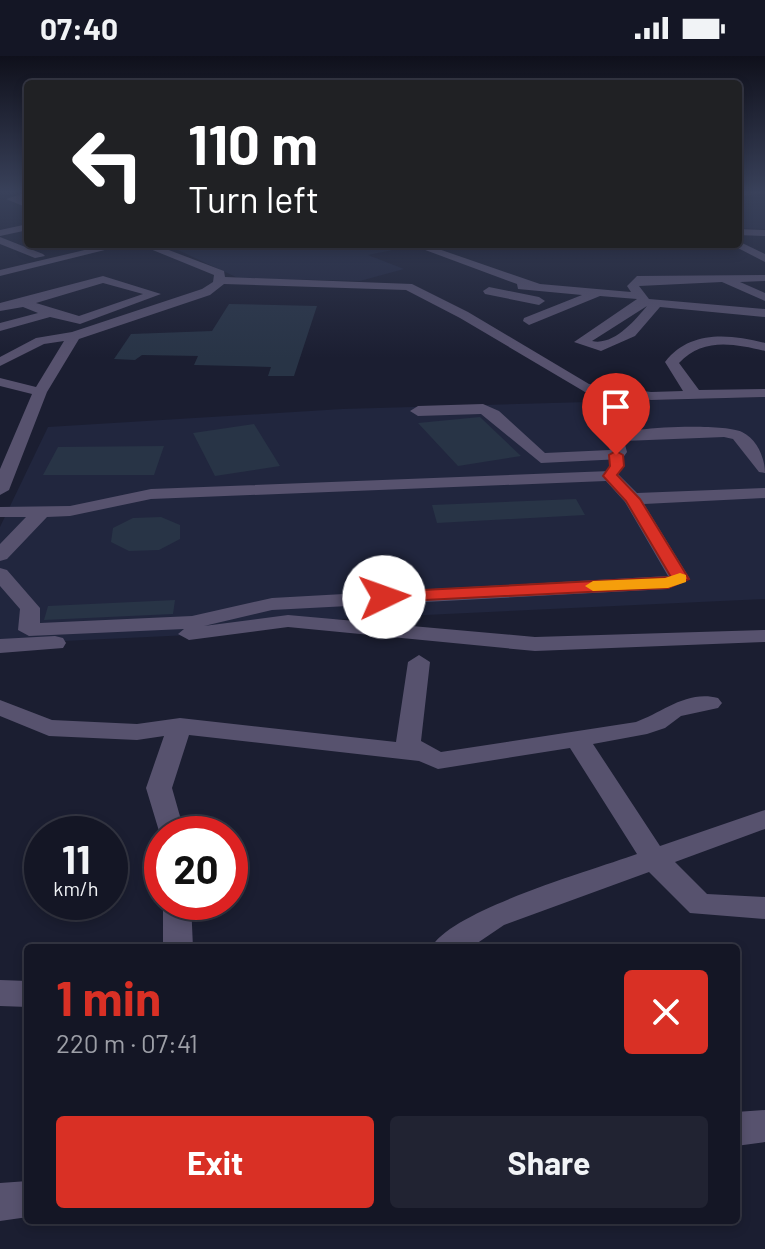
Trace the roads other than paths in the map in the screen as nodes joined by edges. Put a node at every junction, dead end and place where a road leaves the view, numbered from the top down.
1 (16, 247) edge
2 (744, 247) edge
3 (107, 248) edge
4 (154, 248) edge
5 (425, 248) edge
6 (39, 256) dead end
7 (765, 259) edge
8 (0, 273) edge
9 (590, 277) dead end
10 (723, 278) junction
11 (765, 278) edge
12 (621, 279) dead end
13 (219, 280) junction
14 (637, 280) junction
15 (575, 284) junction
16 (519, 285) dead end
17 (537, 287) junction
18 (489, 291) dead end
19 (598, 292) junction
20 (765, 297) edge
21 (648, 302) junction
22 (24, 303) junction
23 (2, 305) edge
24 (50, 313) junction
25 (765, 313) edge
26 (529, 321) dead end
27 (752, 322) dead end
28 (0, 327) edge
29 (74, 336) junction
30 (765, 347) edge
31 (0, 362) edge
32 (0, 382) edge
33 (18, 388) junction
34 (0, 392) edge
35 (40, 392) junction
36 (765, 393) edge
37 (694, 394) junction
38 (418, 411) dead end
39 (616, 455) junction
40 (765, 468) edge
41 (610, 476) junction
42 (0, 490) edge
43 (765, 493) edge
44 (632, 499) junction
45 (42, 511) junction
46 (0, 512) edge
47 (0, 555) edge
48 (0, 574) edge
49 (765, 636) edge
50 (0, 646) edge
51 (419, 662) dead end
52 (710, 703) dead end
53 (0, 707) edge
54 (180, 726) junction
55 (577, 739) junction
56 (419, 753) junction
57 (166, 816) edge
58 (765, 819) edge
59 (655, 860) junction
60 (765, 908) edge
61 (177, 920) edge
62 (178, 944) edge
63 (452, 944) edge
64 (0, 993) edge
65 (24, 994) edge
66 (765, 1126) edge
67 (740, 1129) edge
68 (24, 1199) edge
69 (0, 1202) edge

1 - 6 street
2 - 7 street
3 - 8 street
4 - 13 street
5 - 17 street
9 - 15 street
10 - 11 street
10 - 14 street
10 - 20 street
12 - 14 street
13 - 29 street
13 - 37 street
14 - 21 street
15 - 17 street
15 - 18 street
15 - 19 street
16 - 17 street
19 - 21 street
19 - 26 street
21 - 21 street
21 - 25 street
21 - 27 street
22 - 23 street
22 - 24 street
22 - 24 street
24 - 28 street
29 - 31 street
29 - 35 street
30 - 37 street
32 - 33 street
33 - 34 street
33 - 35 street
35 - 42 street
36 - 37 street
38 - 39 street
39 - 40 street
39 - 41 street
41 - 44 street
41 - 45 street
43 - 44 street
44 - 48 street
45 - 46 street
45 - 47 street
49 - 50 street
51 - 56 street
52 - 55 street
53 - 54 street
54 - 56 street
54 - 57 street
55 - 56 street
55 - 59 street
58 - 59 street
59 - 60 street
59 - 63 street
61 - 62 street
64 - 65 street
66 - 67 street
68 - 69 street

